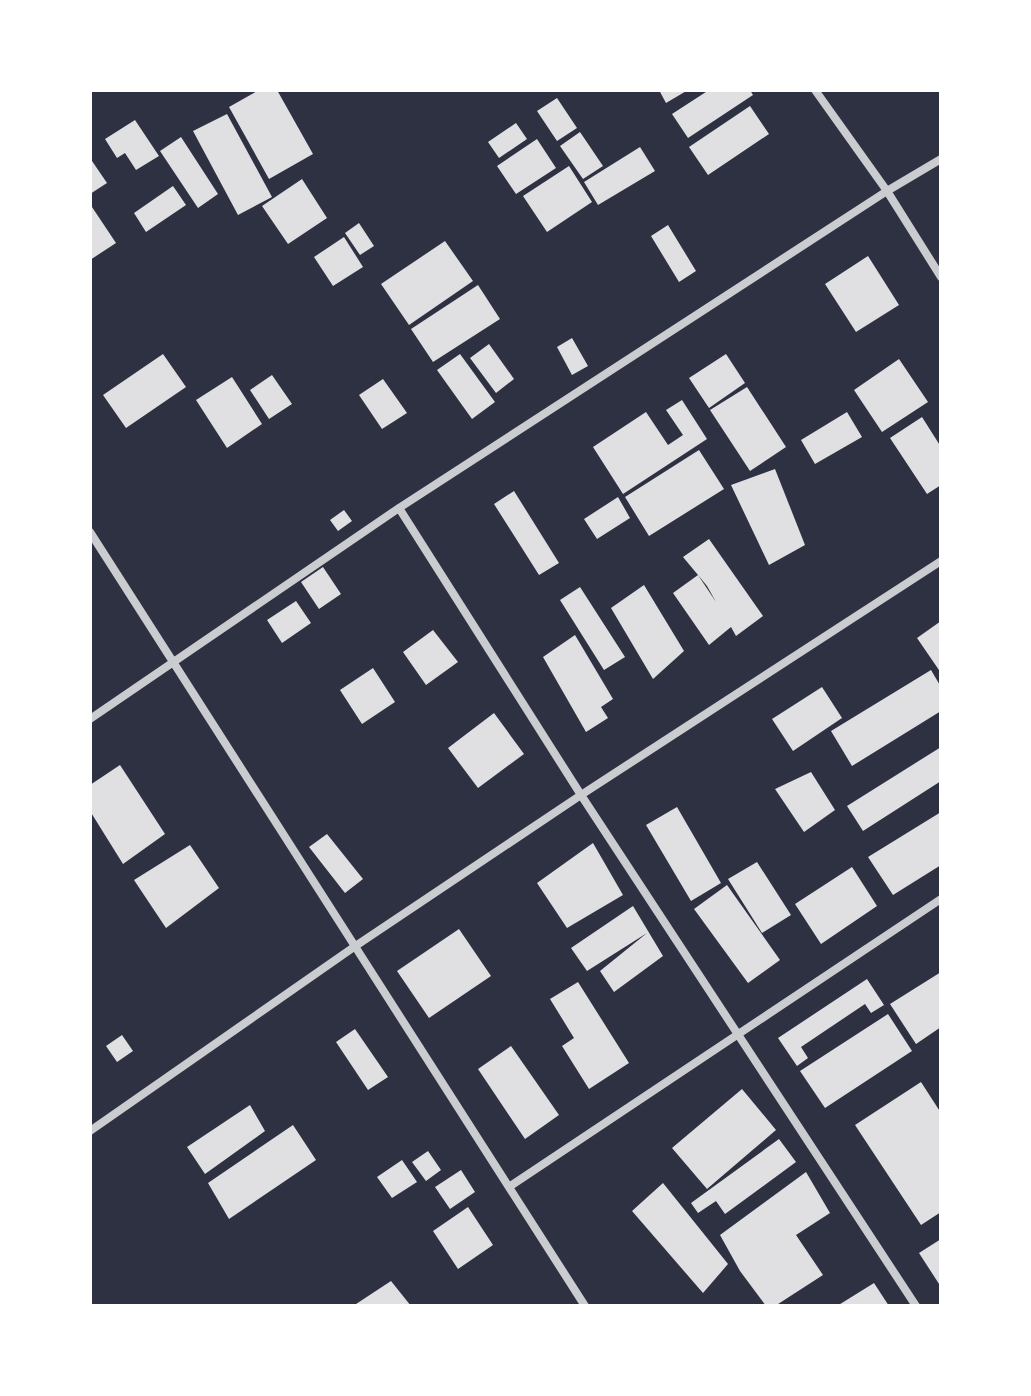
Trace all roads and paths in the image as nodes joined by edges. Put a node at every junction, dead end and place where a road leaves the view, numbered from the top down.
1 (815, 90) edge
2 (941, 159) edge
3 (887, 191) junction
4 (941, 277) edge
5 (399, 508) junction
6 (90, 532) edge
7 (941, 561) edge
8 (174, 662) junction
9 (90, 719) edge
10 (581, 795) junction
11 (941, 899) edge
12 (354, 947) junction
13 (739, 1034) junction
14 (90, 1131) edge
15 (509, 1187) junction
16 (585, 1306) edge
17 (916, 1306) edge

1 - 3 street
2 - 3 street
3 - 4 street
3 - 5 street
5 - 8 street
5 - 10 street
6 - 8 street
7 - 10 street
8 - 9 street
8 - 12 street
10 - 12 street
10 - 13 street
11 - 13 street
12 - 14 street
12 - 15 street
13 - 15 street
13 - 17 street
15 - 16 street

